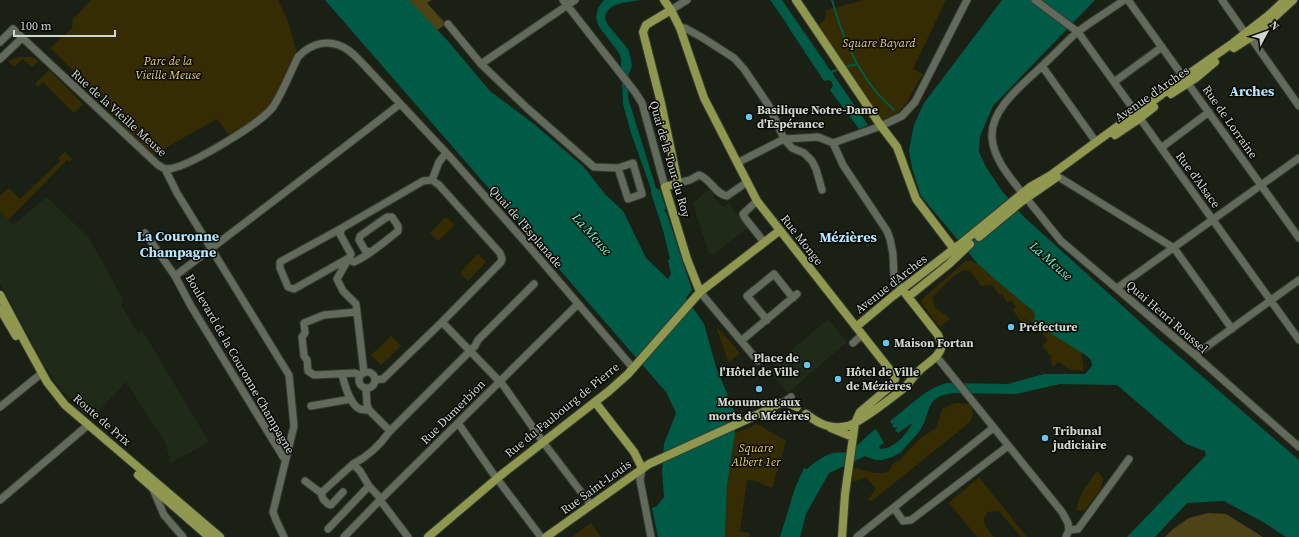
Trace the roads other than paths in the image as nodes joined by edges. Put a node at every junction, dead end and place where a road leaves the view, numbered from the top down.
1 (575, 0) edge
2 (664, 0) edge
3 (687, 0) edge
4 (796, 0) edge
5 (967, 0) edge
6 (1035, 0) edge
7 (1124, 0) edge
8 (1128, 0) edge
9 (1222, 0) edge
10 (1285, 0) edge
11 (1293, 0) edge
12 (565, 3) edge
13 (672, 10) junction
14 (448, 24) dead end
15 (680, 28) junction
16 (1078, 32) junction
17 (1248, 35) junction
18 (21, 39) junction
19 (0, 42) edge
20 (1162, 47) junction
21 (0, 59) edge
22 (481, 64) junction
23 (1042, 66) junction
24 (1186, 80) junction
25 (1114, 82) junction
26 (400, 104) junction
27 (1299, 106) edge
28 (1209, 112) junction
29 (1138, 115) junction
30 (881, 126) junction
31 (784, 139) junction
32 (1096, 142) junction
33 (833, 144) junction
34 (1161, 148) junction
35 (446, 153) junction
36 (1299, 158) edge
37 (737, 163) junction
38 (618, 168) junction
39 (165, 169) junction
40 (1058, 176) junction
41 (432, 180) junction
42 (747, 182) junction
43 (678, 183) junction
44 (1261, 185) junction
45 (665, 187) junction
46 (822, 190) dead end
47 (1022, 198) junction
48 (757, 201) junction
49 (1212, 219) junction
50 (342, 228) junction
51 (780, 231) junction
52 (145, 233) dead end
53 (1299, 238) edge
54 (764, 242) junction
55 (211, 248) junction
56 (959, 248) junction
57 (1174, 248) junction
58 (371, 252) junction
59 (347, 259) junction
60 (175, 276) junction
61 (1299, 280) edge
62 (534, 284) dead end
63 (1117, 288) junction
64 (902, 290) junction
65 (700, 292) junction
66 (0, 295) edge
67 (908, 296) junction
68 (1271, 301) junction
69 (578, 304) junction
70 (0, 309) edge
71 (357, 312) junction
72 (767, 320) junction
73 (442, 322) junction
74 (856, 327) junction
75 (1232, 329) junction
76 (862, 335) junction
77 (1299, 340) edge
78 (741, 341) junction
79 (853, 343) dead end
80 (470, 351) junction
81 (1195, 355) junction
82 (936, 356) junction
83 (758, 361) dead end
84 (633, 368) junction
85 (40, 374) junction
86 (342, 374) junction
87 (362, 374) junction
88 (375, 380) junction
89 (500, 381) junction
90 (366, 388) junction
91 (351, 399) junction
92 (595, 402) junction
93 (311, 406) dead end
94 (0, 407) edge
95 (797, 407) dead end
96 (370, 410) junction
97 (806, 414) dead end
98 (458, 423) junction
99 (855, 423) junction
100 (87, 427) junction
101 (831, 428) junction
102 (993, 428) junction
103 (390, 431) junction
104 (852, 440) junction
105 (543, 442) junction
106 (1008, 446) junction
107 (1299, 447) edge
108 (1129, 459) dead end
109 (286, 460) junction
110 (353, 464) junction
111 (642, 468) junction
112 (496, 478) junction
113 (305, 480) dead end
114 (154, 485) junction
115 (369, 486) junction
116 (343, 492) dead end
117 (321, 493) junction
118 (381, 499) junction
119 (0, 500) edge
120 (591, 505) junction
121 (894, 508) junction
122 (328, 529) dead end
123 (1068, 534) edge
124 (183, 537) edge
125 (209, 537) edge
126 (220, 537) edge
127 (284, 537) edge
128 (344, 537) edge
129 (408, 537) edge
130 (428, 537) edge
131 (541, 537) edge
132 (546, 537) edge
133 (651, 537) edge
134 (842, 537) edge
135 (857, 537) edge

1 - 12 street
2 - 13 main road, Rue Monge
3 - 13 street
4 - 30 main road
5 - 30 street
6 - 16 street, Rue d'Alsace
7 - 16 street, Quai Henri Roussel
8 - 20 street, Rue de Lorraine
9 - 17 street
10 - 17 main road, Avenue d'Arches
11 - 17 main road, Avenue d'Arches
12 - 22 street
12 - 45 street, Quai de la Tour du Roy
13 - 15 main road, Rue Monge
13 - 43 main road
14 - 22 street
15 - 31 street
15 - 37 main road, Rue Monge
16 - 23 street, Quai Henri Roussel
16 - 25 street, Rue d'Alsace
17 - 24 main road, Avenue d'Arches
17 - 27 street
18 - 19 street, Rue de la Vieille Meuse
18 - 21 street
18 - 39 street, Rue de la Vieille Meuse
20 - 24 street, Rue de Lorraine
20 - 25 street
22 - 38 street
23 - 32 street
23 - 47 street, Quai Henri Roussel
24 - 28 street, Rue de Lorraine
24 - 29 main road, Avenue d'Arches
25 - 29 street, Rue d'Alsace
26 - 35 street, Quai de l'Esplanade
26 - 39 street, Quai de l'Esplanade
26 - 55 street
28 - 34 street
28 - 44 street, Rue de Lorraine
29 - 32 main road, Avenue d'Arches
29 - 34 street, Rue d'Alsace
29 - 40 main road, Avenue d'Arches
30 - 33 street
30 - 56 main road
31 - 33 street
31 - 37 street
31 - 46 street
32 - 47 main road, Avenue d'Arches
33 - 64 street
34 - 49 street, Rue d'Alsace
35 - 41 street
35 - 69 street, Quai de l'Esplanade
36 - 44 street
37 - 42 main road, Rue Monge
38 - 38 street
39 - 55 street, Rue de la Vieille Meuse
40 - 47 main road, Avenue d'Arches
40 - 57 street
41 - 50 street
41 - 73 street
42 - 43 street
42 - 48 main road, Rue Monge
43 - 45 main road
44 - 49 street
44 - 53 street, Rue de Lorraine
45 - 65 main road, Quai de la Tour du Roy
47 - 56 main road
47 - 63 street, Quai Henri Roussel
48 - 51 main road, Rue Monge
48 - 54 street
49 - 57 street
49 - 68 street, Rue d'Alsace
50 - 59 street
50 - 59 street
51 - 54 main road, Rue du Faubourg de Pierre
51 - 74 main road, Rue Monge
52 - 60 street, Boulevard de la Couronne Champagne
54 - 65 main road, Rue du Faubourg de Pierre
55 - 60 street
55 - 109 street, Rue de la Vieille Meuse
56 - 64 main road, Avenue d'Arches
56 - 67 main road, Avenue d'Arches
57 - 63 street
57 - 75 street
58 - 58 street
58 - 59 street
59 - 71 street
60 - 109 street, Boulevard de la Couronne Champagne
61 - 68 street
62 - 80 street
63 - 81 street, Quai Henri Roussel
64 - 67 main road
64 - 74 main road, Avenue d'Arches
65 - 78 street
65 - 84 main road, Rue du Faubourg de Pierre
66 - 85 main road, Route de Prix
67 - 82 main road
68 - 75 street
68 - 77 street, Rue d'Alsace
69 - 84 street, Quai de l'Esplanade
69 - 89 street, Rue Dumerbion
70 - 85 main road, Route de Prix
71 - 86 street
71 - 87 street
72 - 72 street
72 - 78 street
73 - 80 street
73 - 88 street
74 - 76 main road, Rue Monge
75 - 81 street
76 - 79 street
76 - 99 main road, Rue Monge
78 - 83 street
80 - 89 street
80 - 103 street
81 - 107 street, Quai Henri Roussel
82 - 99 main road
82 - 102 street
84 - 92 main road, Rue du Faubourg de Pierre
85 - 94 street
85 - 100 main road, Route de Prix
86 - 87 street
86 - 91 street
87 - 88 street
87 - 90 street
88 - 90 street
89 - 98 street, Rue Dumerbion
89 - 105 street
90 - 96 street
91 - 93 street
91 - 96 street
92 - 105 main road, Rue du Faubourg de Pierre
92 - 111 main road
95 - 111 main road, Rue Saint-Louis
96 - 103 street
97 - 101 main road
98 - 112 street
98 - 118 street, Rue Dumerbion
99 - 101 main road
99 - 104 main road
100 - 114 main road, Route de Prix
100 - 119 street
101 - 104 main road
102 - 106 street
102 - 121 street
103 - 110 street
104 - 134 main road
105 - 112 main road, Rue du Faubourg de Pierre
105 - 120 street
106 - 121 street
106 - 123 street
108 - 123 street
109 - 127 street, Boulevard de la Couronne Champagne
110 - 115 street
110 - 117 street
111 - 120 main road, Rue Saint-Louis
111 - 133 street
112 - 130 main road, Rue du Faubourg de Pierre
112 - 131 street
113 - 117 street
114 - 124 street
114 - 125 main road, Route de Prix
114 - 126 main road, Route de Prix
115 - 118 street
115 - 122 street
116 - 117 street
118 - 128 street, Rue Dumerbion
118 - 129 street
120 - 132 main road, Rue Saint-Louis
121 - 135 street

